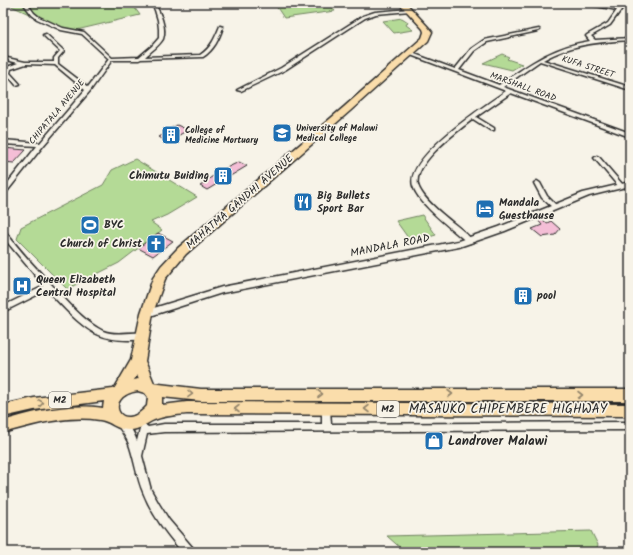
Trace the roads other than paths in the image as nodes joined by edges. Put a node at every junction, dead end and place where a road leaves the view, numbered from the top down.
1 (25, 3) edge
2 (152, 3) edge
3 (582, 3) edge
4 (624, 3) edge
5 (406, 6) edge
6 (619, 9) junction
7 (221, 27) dead end
8 (538, 30) dead end
9 (45, 35) dead end
10 (630, 39) edge
11 (594, 42) junction
12 (410, 54) junction
13 (3, 58) edge
14 (111, 59) junction
15 (139, 59) junction
16 (540, 60) junction
17 (27, 64) junction
18 (56, 64) junction
19 (456, 71) junction
20 (18, 84) dead end
21 (500, 87) junction
22 (630, 89) edge
23 (88, 90) junction
24 (239, 90) dead end
25 (510, 91) junction
26 (473, 117) junction
27 (492, 129) dead end
28 (630, 135) edge
29 (3, 142) edge
30 (41, 145) junction
31 (597, 158) dead end
32 (537, 183) dead end
33 (627, 185) edge
34 (3, 193) edge
35 (554, 206) junction
36 (3, 232) edge
37 (470, 241) junction
38 (49, 286) junction
39 (3, 309) edge
40 (148, 313) junction
41 (143, 336) junction
42 (138, 361) junction
43 (151, 388) junction
44 (119, 392) junction
45 (630, 395) edge
46 (326, 409) junction
47 (630, 410) edge
48 (3, 411) edge
49 (116, 419) junction
50 (146, 422) junction
51 (3, 426) edge
52 (630, 426) edge
53 (327, 427) junction
54 (137, 457) junction
55 (189, 552) edge

1 - 14 street
2 - 15 street
3 - 6 street
4 - 6 street
5 - 12 main road, MAHATMA GANDHI AVENUE
5 - 24 street
6 - 11 street
7 - 15 street
8 - 19 street
9 - 18 street
10 - 11 street
11 - 16 street
12 - 19 street, MARSHALL ROAD
12 - 40 main road, MAHATMA GANDHI AVENUE
13 - 17 street
14 - 15 street
14 - 23 street, CHIPATALA AVENUE
16 - 21 street
16 - 22 street, KUFA STREET
17 - 18 street
17 - 20 street
18 - 23 street
19 - 21 street, MARSHALL ROAD
21 - 25 street, MARSHALL ROAD
23 - 30 street, CHIPATALA AVENUE
25 - 26 street
25 - 28 street, MARSHALL ROAD
26 - 27 street
26 - 37 street
29 - 30 street
30 - 34 street, CHIPATALA AVENUE
31 - 33 street
32 - 35 street
33 - 35 street, MANDALA ROAD
35 - 37 street, MANDALA ROAD
36 - 38 street
37 - 40 street, MANDALA ROAD
38 - 39 street
38 - 41 street
40 - 41 main road, MAHATMA GANDHI AVENUE
41 - 42 main road, MAHATMA GANDHI AVENUE
42 - 43 main road
42 - 44 main road, MAHATMA GANDHI AVENUE
43 - 44 main road, M2
43 -> 45 main road, MASAUKO CHIPEMBERE HIGHWAY / M2
43 - 50 main road
48 -> 44 main road, M2
44 - 49 main road
47 -> 46 main road, MASAUKO CHIPEMBERE HIGHWAY / M2
46 -> 50 main road, MASAUKO CHIPEMBERE HIGHWAY / M2
46 - 53 street
49 - 50 main road, M2
49 - 51 main road, M2
49 - 54 street
50 - 53 street
50 - 54 street
52 - 53 street
54 - 55 street

